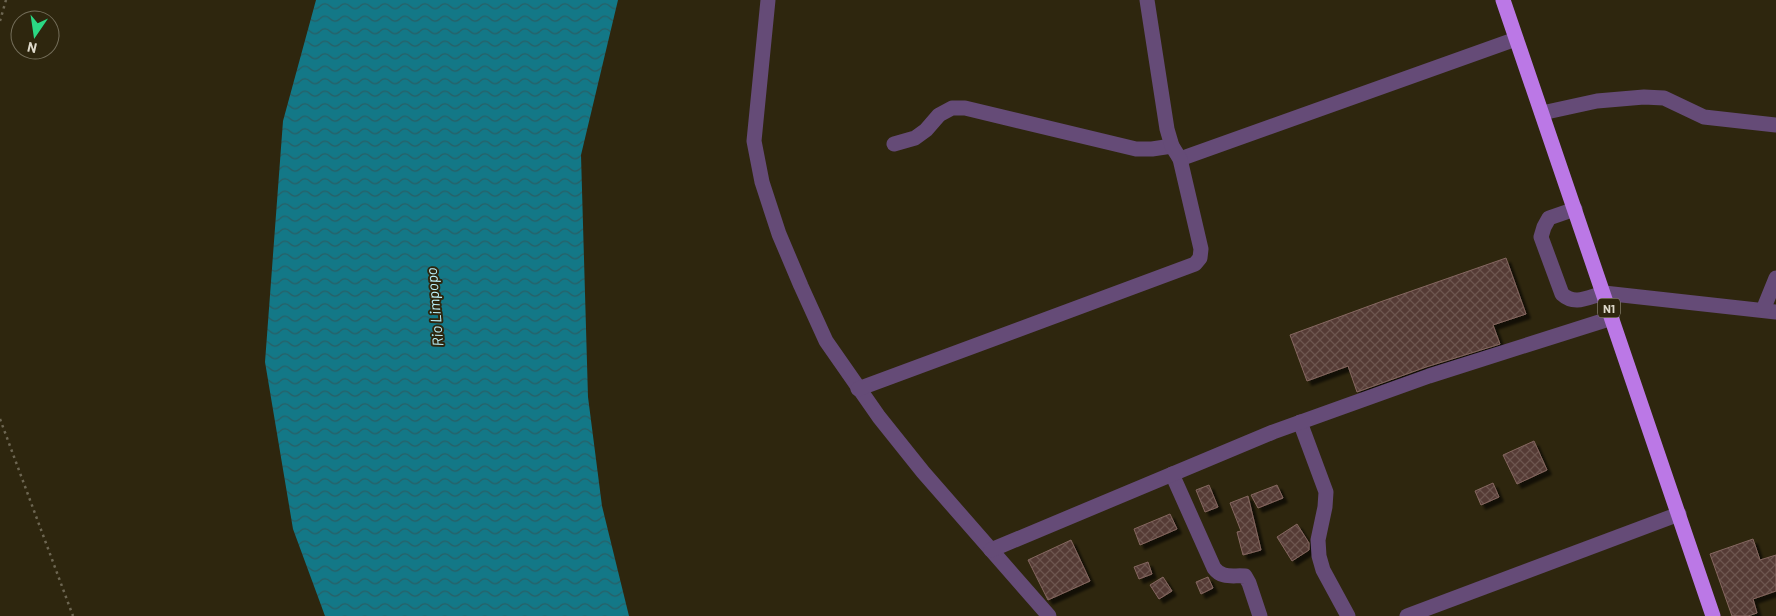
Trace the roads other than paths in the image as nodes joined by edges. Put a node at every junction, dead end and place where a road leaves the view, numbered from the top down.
1 (768, 0) edge
2 (1147, 0) edge
3 (1503, 0) edge
4 (1516, 39) junction
5 (1542, 113) junction
6 (1776, 125) edge
7 (894, 144) dead end
8 (1176, 153) junction
9 (1575, 209) junction
10 (1776, 278) edge
11 (1604, 293) junction
12 (1770, 311) edge
13 (1612, 318) junction
14 (858, 389) junction
15 (1300, 422) junction
16 (1172, 474) junction
17 (1679, 514) junction
18 (991, 550) junction
19 (1049, 616) edge
20 (1260, 616) edge
21 (1348, 616) edge
22 (1407, 616) edge
23 (1713, 616) edge

1 - 14 street
2 - 8 street
3 - 4 highway, N1
4 - 5 highway, N1
4 - 8 street
5 - 6 street
5 - 9 highway, N1
7 - 8 street
8 - 14 street
9 - 11 highway, N1
9 - 11 street
10 - 12 street
11 - 12 street
11 - 13 highway, N1
13 - 15 street
13 - 17 highway, N1
14 - 18 street
15 - 16 street
15 - 21 street
16 - 18 street
16 - 20 street
17 - 22 street
17 - 23 highway, N1
18 - 19 street

